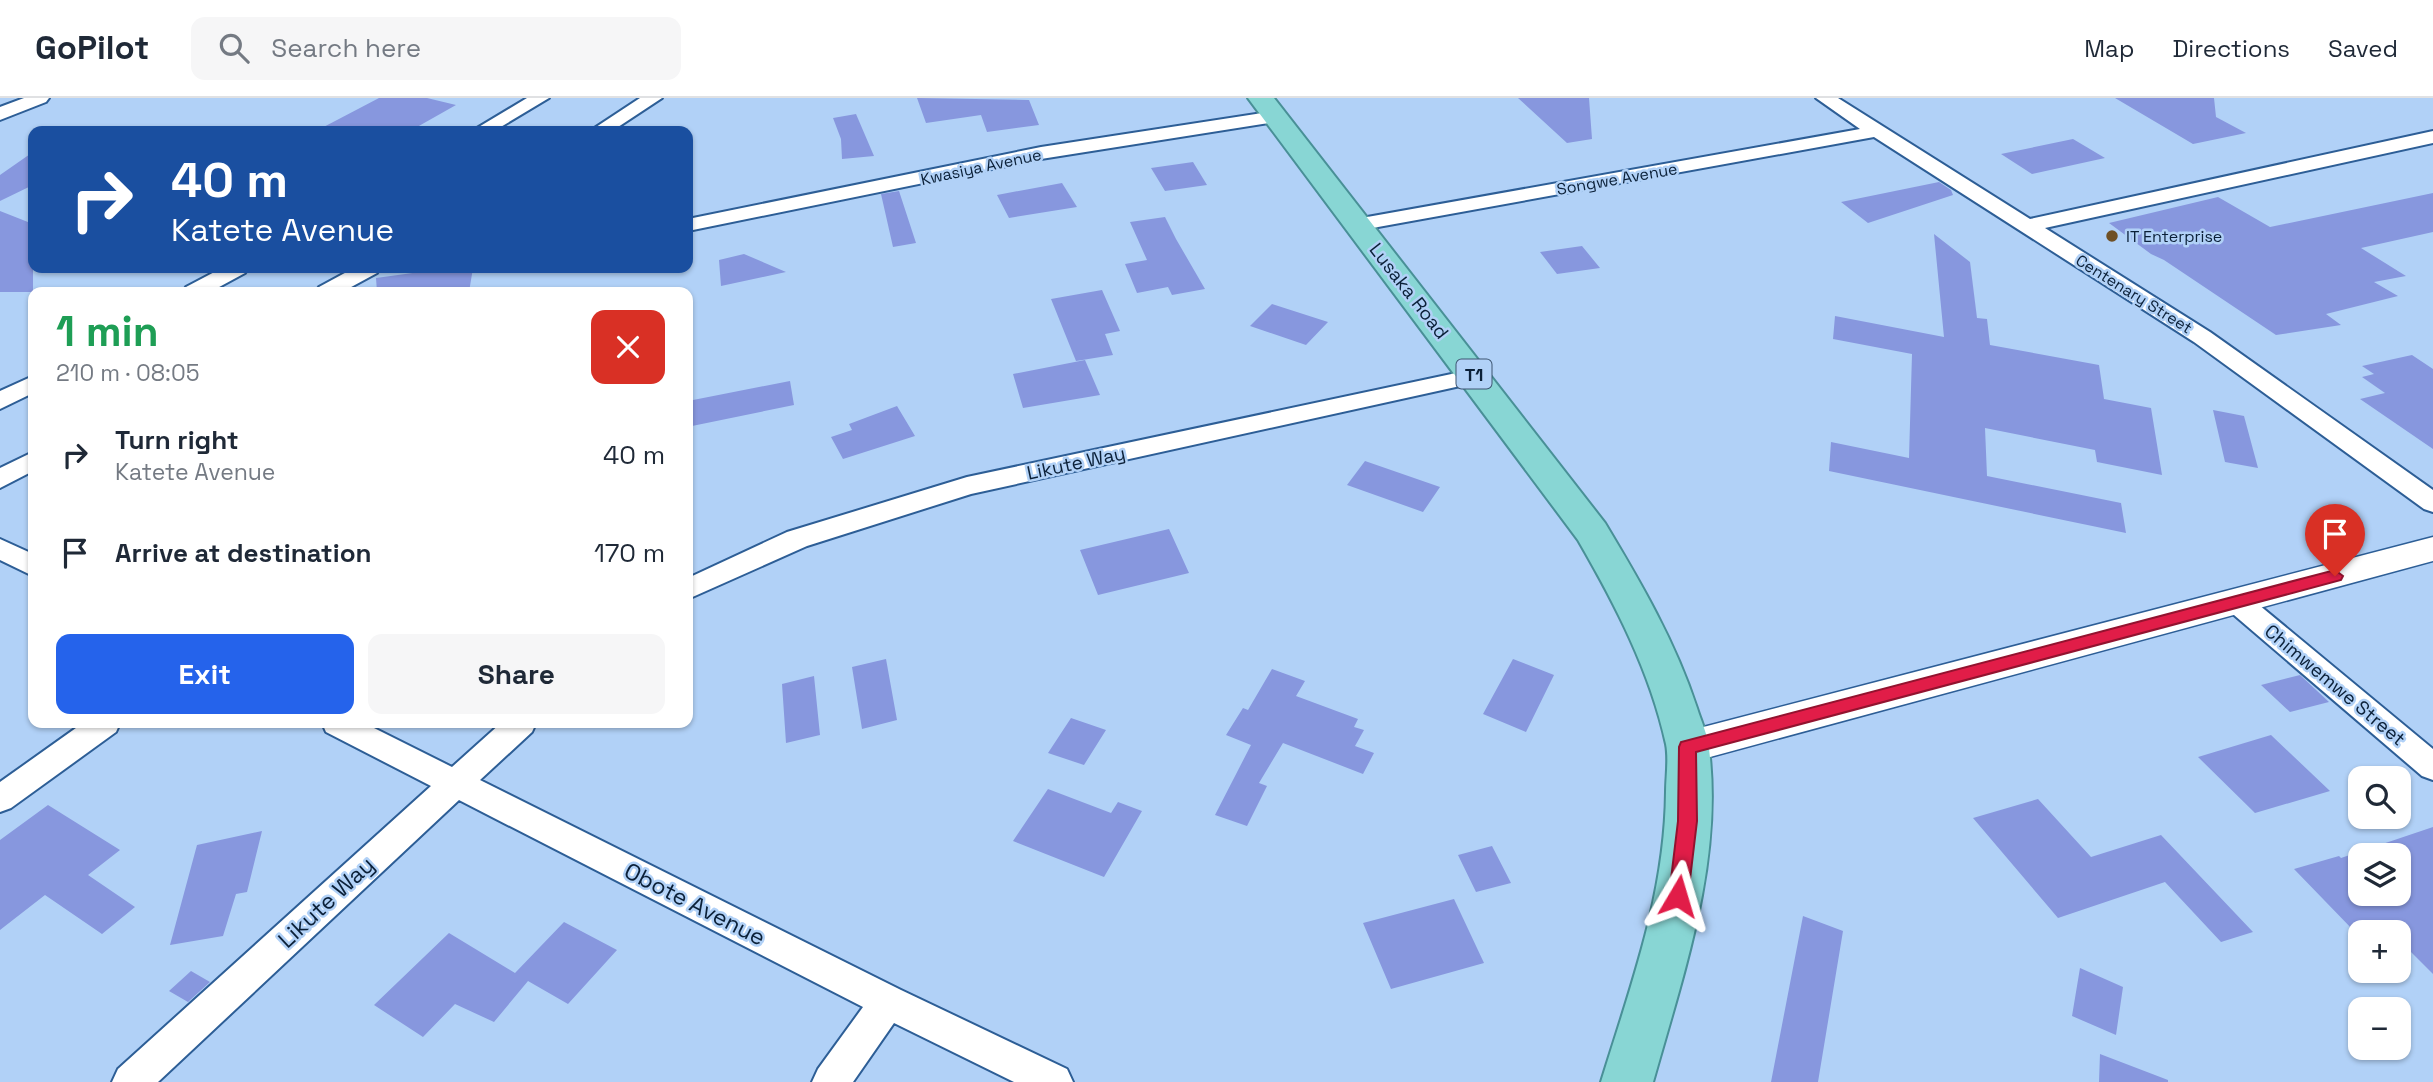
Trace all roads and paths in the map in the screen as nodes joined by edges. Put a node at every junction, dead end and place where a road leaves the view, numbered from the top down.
1 (40, 98) edge
2 (540, 98) edge
3 (653, 98) edge
4 (1825, 98) edge
5 (1268, 108) edge
6 (0, 113) edge
7 (490, 126) edge
8 (606, 126) edge
9 (1878, 131) junction
10 (2433, 137) edge
11 (693, 224) edge
12 (1356, 225) junction
13 (2026, 226) junction
14 (228, 273) edge
15 (360, 273) edge
16 (203, 287) edge
17 (336, 287) edge
18 (1475, 376) junction
19 (28, 386) edge
20 (0, 401) edge
21 (28, 463) edge
22 (0, 480) edge
23 (2433, 503) edge
24 (0, 548) edge
25 (2433, 549) edge
26 (28, 563) edge
27 (693, 587) edge
28 (2237, 602) junction
29 (98, 728) edge
30 (347, 728) edge
31 (516, 728) edge
32 (1688, 747) junction
33 (2433, 767) edge
34 (456, 781) junction
35 (0, 799) edge
36 (888, 1002) junction
37 (131, 1082) edge
38 (831, 1082) edge
39 (1054, 1082) edge
40 (1627, 1082) edge

1 - 6 street
2 - 7 street
3 - 8 street
4 - 9 street, Centenary Street
5 - 11 street, Kwasiya Avenue
5 - 12 highway, Lusaka Road / T1
9 - 12 street, Songwe Avenue
9 - 13 street, Centenary Street
10 - 13 street
12 - 18 highway, Lusaka Road / T1
13 - 23 street, Centenary Street
14 - 16 street
15 - 17 street
18 - 27 street, Likute Way
18 - 32 highway, Lusaka Road / T1
19 - 20 street
21 - 22 street
24 - 26 street
25 - 28 street
28 - 32 street
28 - 33 street, Chimwemwe Street
29 - 35 street
30 - 34 street, Obote Avenue
31 - 34 street, Likute Way
32 - 40 highway, T1
34 - 36 street, Obote Avenue
34 - 37 street, Likute Way
36 - 38 street
36 - 39 street, Obote Avenue

